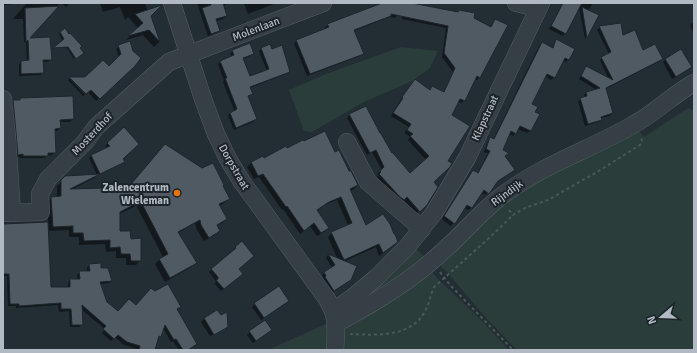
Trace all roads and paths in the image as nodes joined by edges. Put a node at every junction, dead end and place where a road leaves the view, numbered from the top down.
1 (172, 3) edge
2 (323, 3) edge
3 (516, 3) edge
4 (539, 6) edge
5 (188, 55) junction
6 (694, 84) edge
7 (3, 99) edge
8 (633, 125) junction
9 (347, 142) dead end
10 (500, 197) junction
11 (8, 213) edge
12 (512, 215) junction
13 (422, 229) junction
14 (431, 262) junction
15 (444, 278) junction
16 (335, 330) edge
17 (513, 350) edge

1 - 5 street, Dorpstraat
2 - 5 street, Molenlaan
3 - 4 street
4 - 13 street, Klapstraat
5 - 11 street, Mosterdhof
5 - 16 street, Dorpstraat
6 - 8 street, Rijndijk
7 - 11 street, Mosterdhof
8 - 10 street, Rijndijk
8 - 12 path
9 - 13 street
10 - 12 path
10 - 14 street, Rijndijk
12 - 15 path
13 - 16 street, Klapstraat
14 - 15 path
14 - 16 street, Rijndijk
15 - 16 path
15 - 17 path

